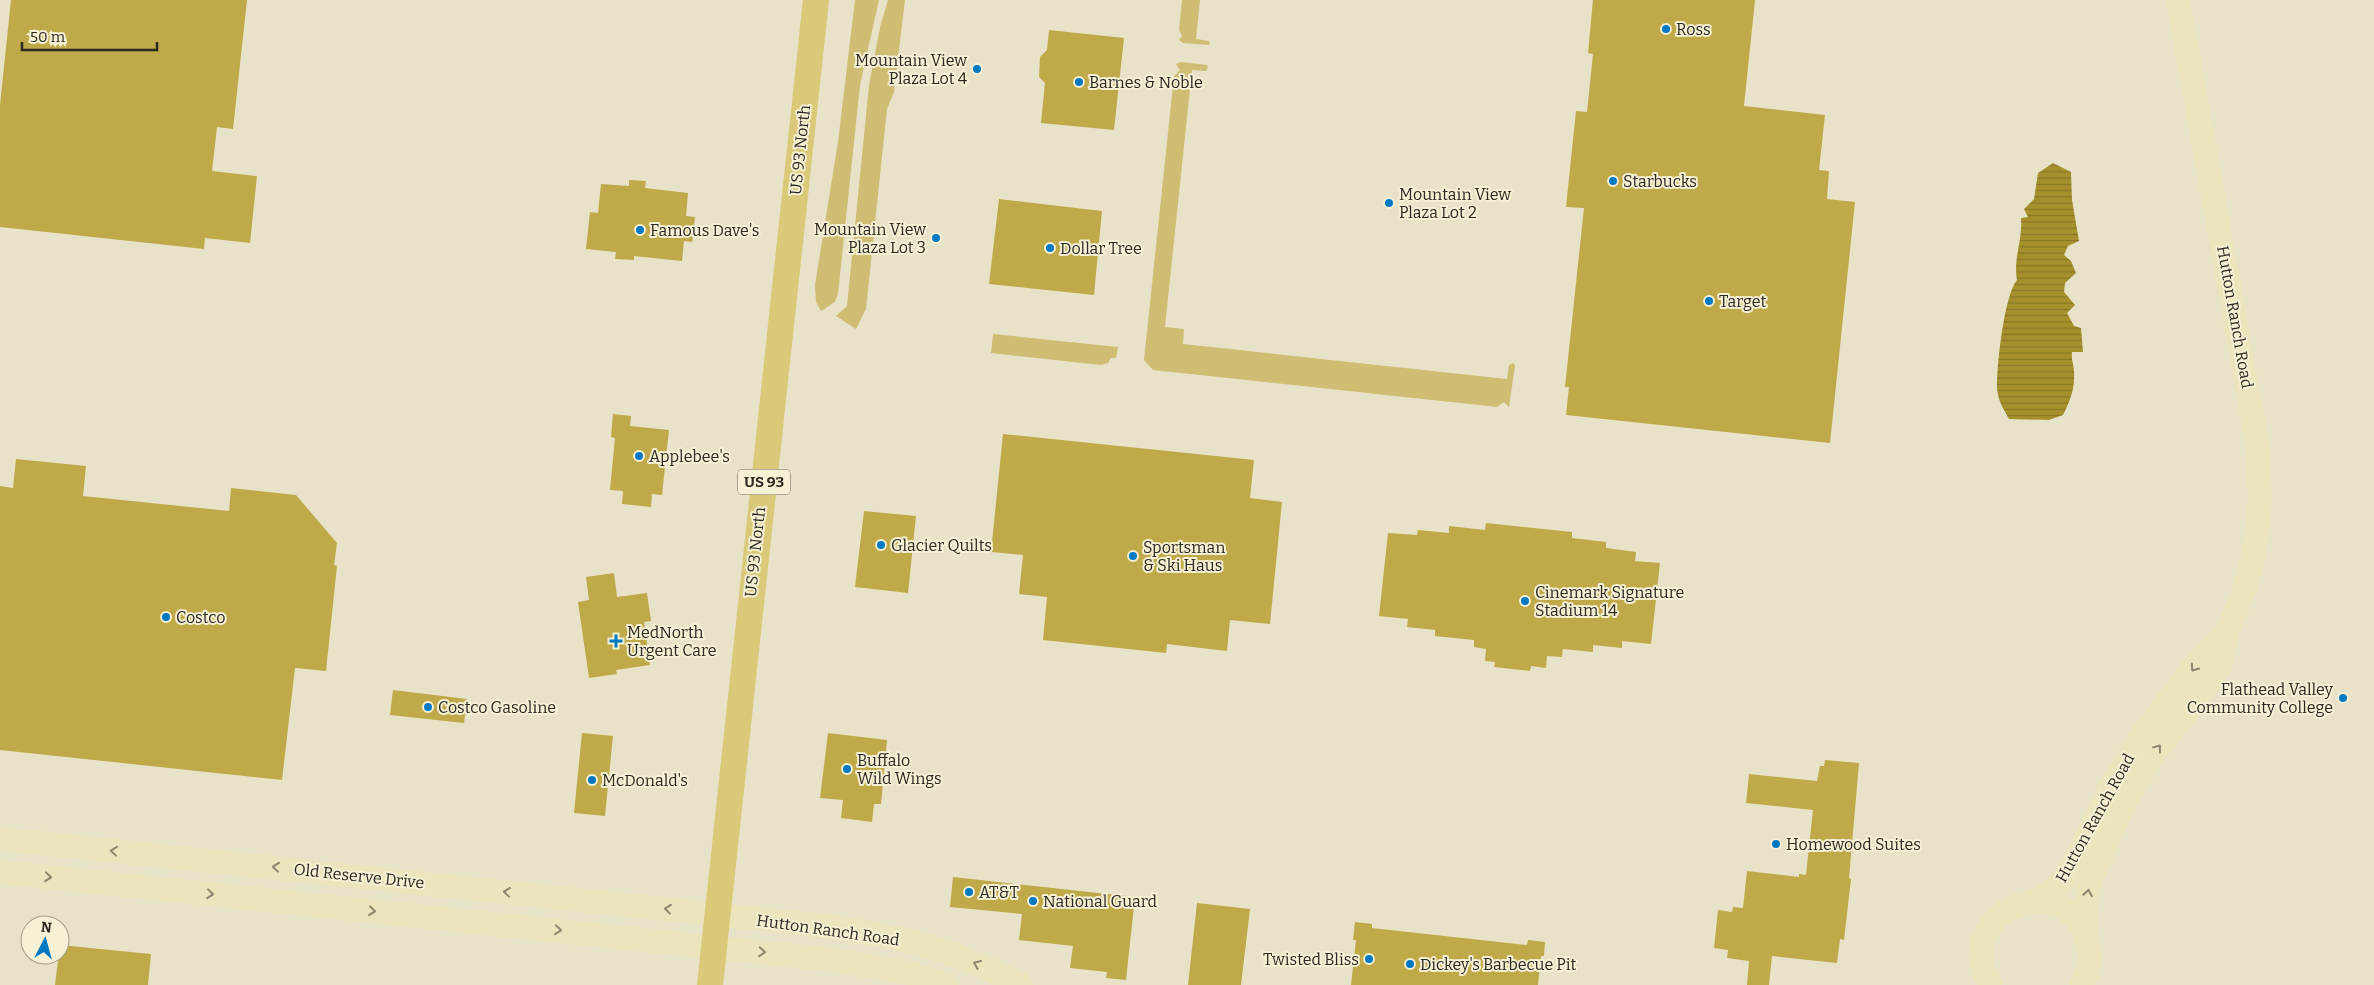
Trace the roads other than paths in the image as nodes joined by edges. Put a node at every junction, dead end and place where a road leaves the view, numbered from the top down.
1 (816, 0) edge
2 (2178, 0) edge
3 (2227, 633) junction
4 (0, 839) edge
5 (0, 872) edge
6 (2032, 902) junction
7 (717, 915) junction
8 (2087, 942) junction
9 (713, 947) junction
10 (1988, 982) edge
11 (710, 985) edge
12 (946, 985) edge
13 (1021, 985) edge
14 (2080, 985) edge

1 - 7 main road, US 93 North / US 93
2 - 3 main road, Hutton Ranch Road
3 -> 6 main road, Hutton Ranch Road
8 -> 3 main road, Hutton Ranch Road
7 -> 4 main road, Old Reserve Drive
5 -> 9 main road, Old Reserve Drive
6 - 8 main road
6 - 10 main road
7 - 9 main road, US 93 North / US 93
13 -> 7 main road, Hutton Ranch Road
8 - 14 main road, Hutton Ranch Road
9 - 11 main road, US 93 North / US 93
9 -> 12 main road, Hutton Ranch Road

